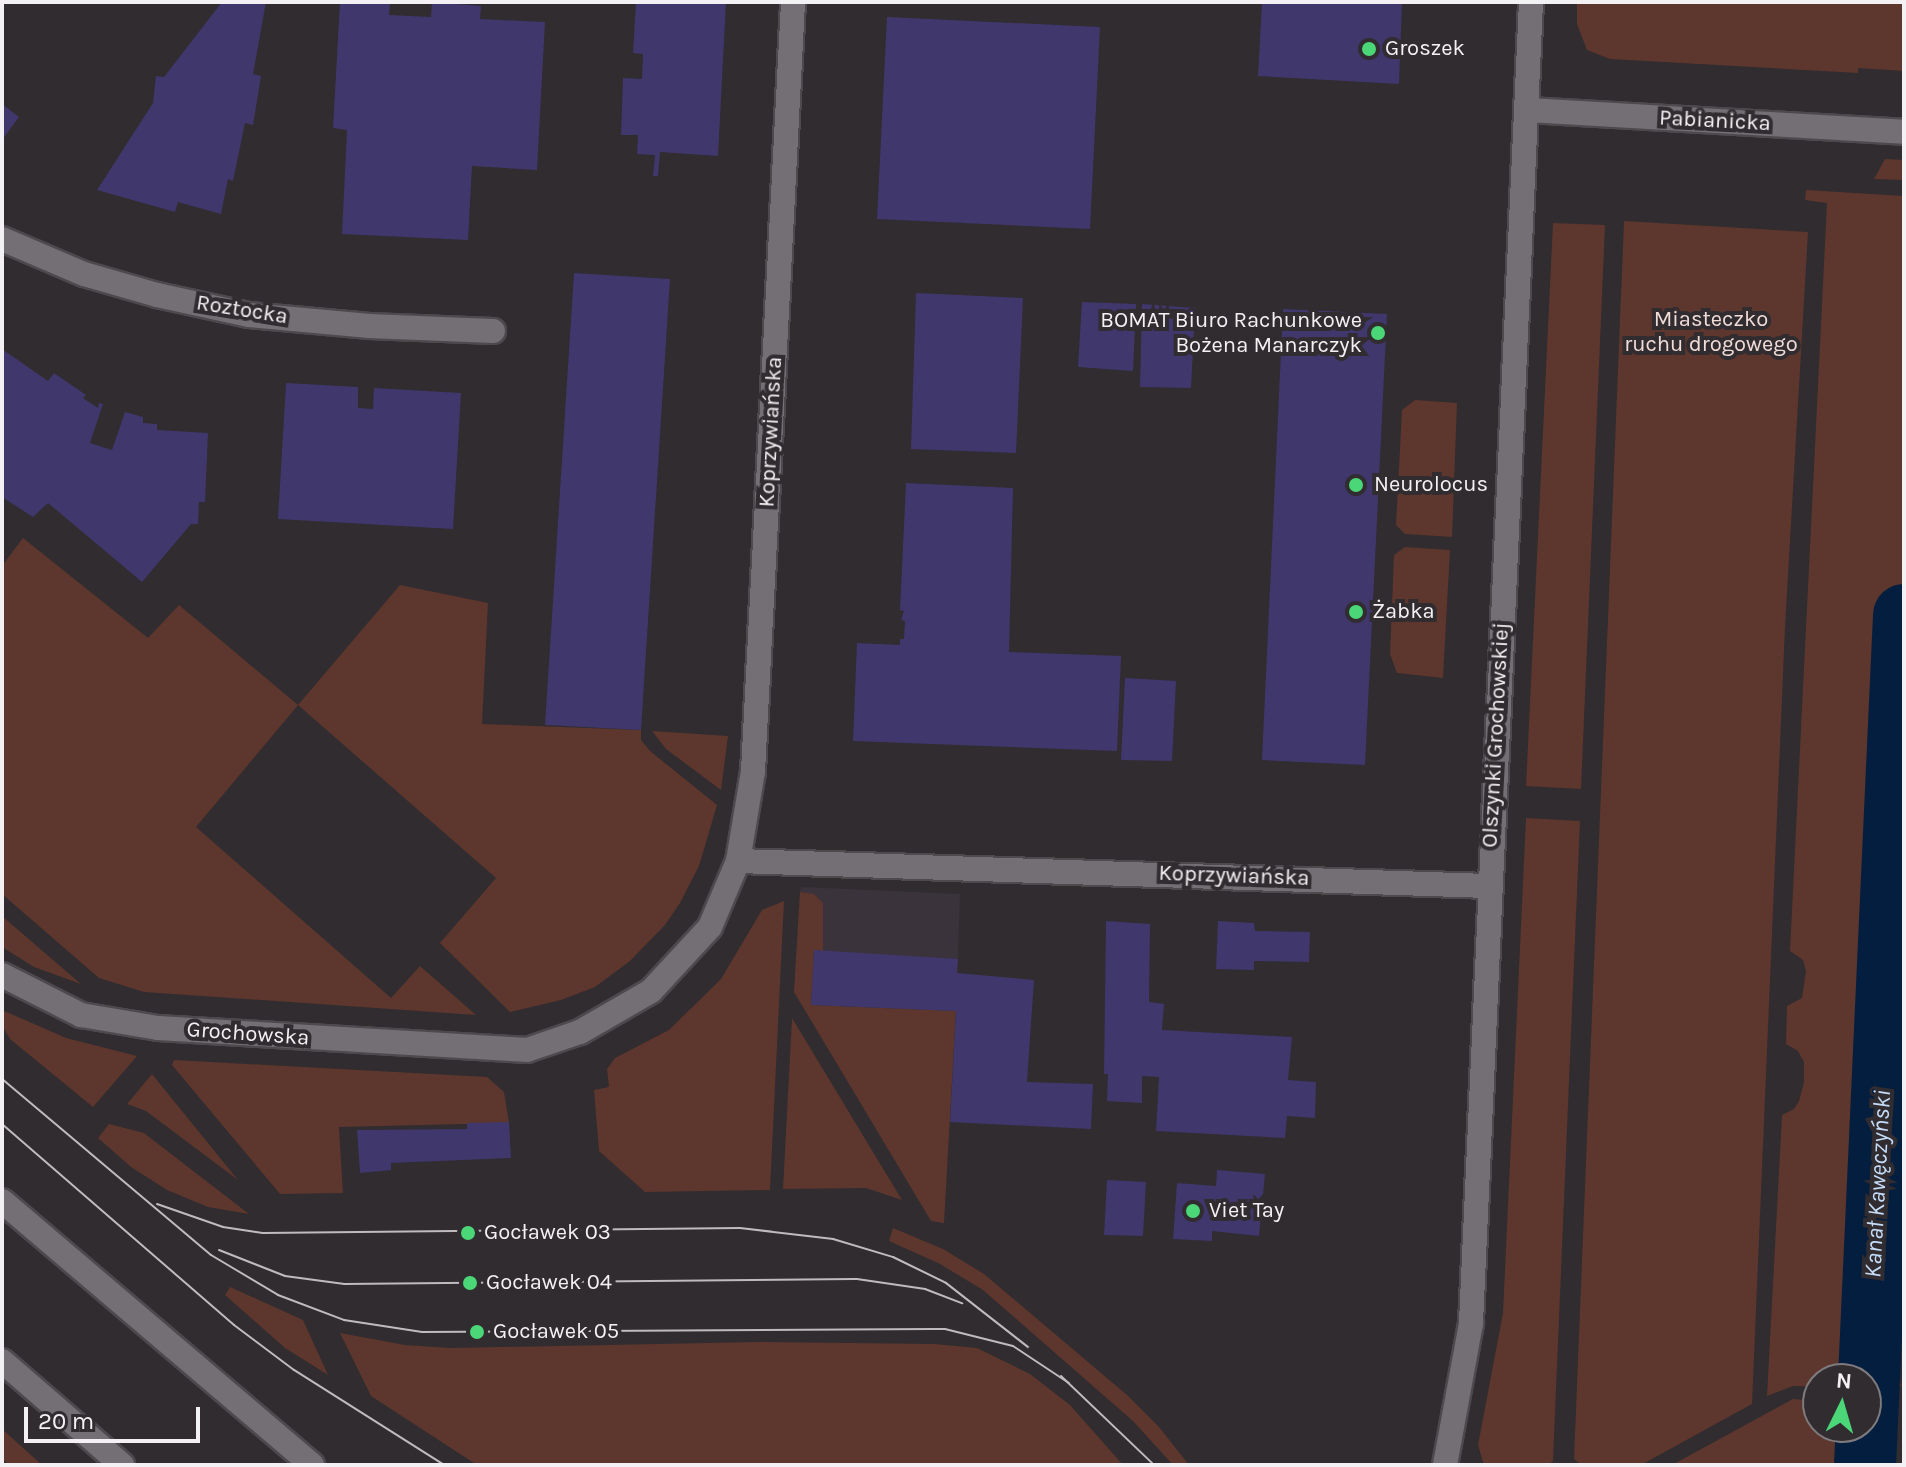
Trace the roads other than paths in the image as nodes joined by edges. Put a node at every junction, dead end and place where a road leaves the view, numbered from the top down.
1 (793, 2) edge
2 (1531, 2) edge
3 (1527, 110) junction
4 (1904, 132) edge
5 (2, 239) edge
6 (493, 331) dead end
7 (738, 861) junction
8 (1489, 886) junction
9 (2, 975) edge
10 (504, 1051) joint
11 (2, 1201) edge
12 (2, 1361) edge
13 (122, 1465) edge
14 (312, 1465) edge
15 (1445, 1465) edge

1 - 7 street, Koprzywiańska
2 - 3 street, Olszynki Grochowskiej
3 - 4 street, Pabianicka
3 - 8 street, Olszynki Grochowskiej
5 - 6 street, Roztocka
7 - 8 street, Koprzywiańska
7 - 10 street, Koprzywiańska
8 - 15 street, Olszynki Grochowskiej
9 - 10 street, Grochowska
11 - 14 street
12 - 13 street

